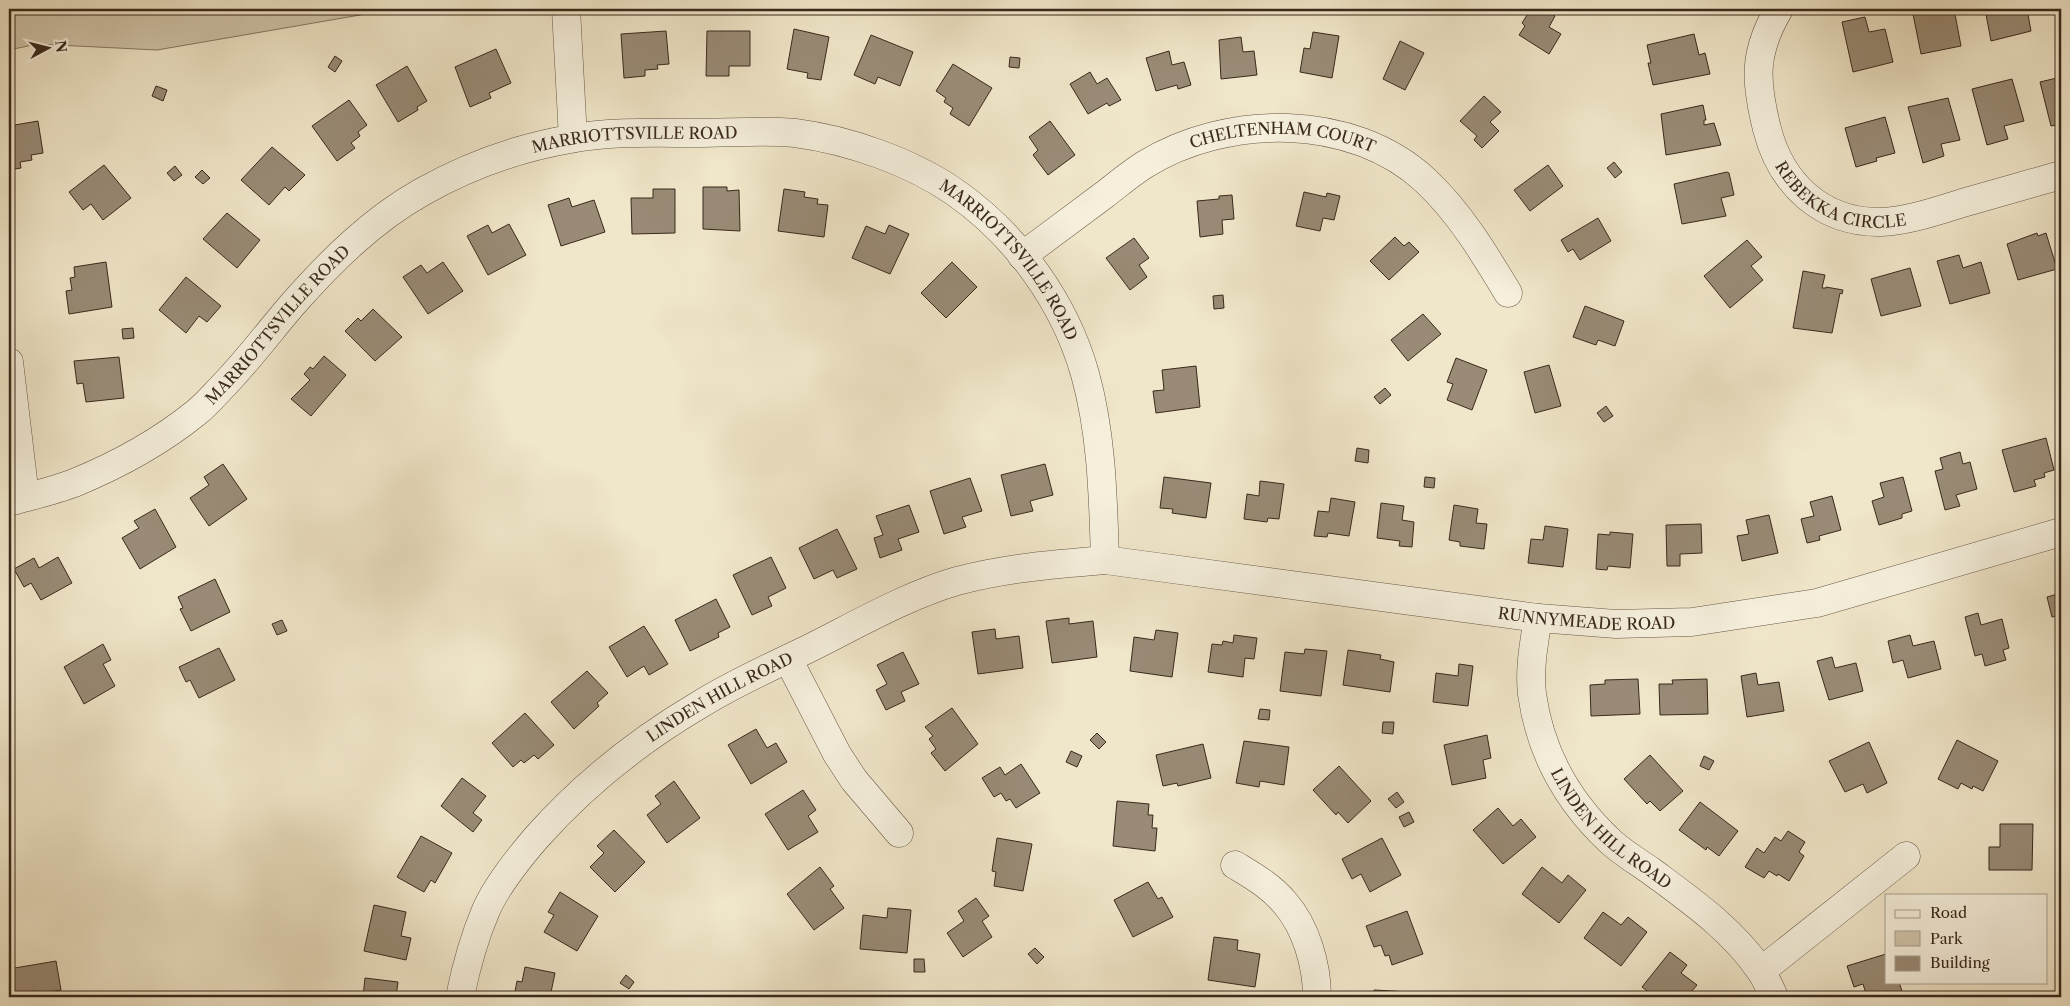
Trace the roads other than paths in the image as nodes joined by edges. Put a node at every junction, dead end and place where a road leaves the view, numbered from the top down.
1 (566, 9) edge
2 (1779, 9) edge
3 (573, 138) junction
4 (2061, 175) edge
5 (1022, 256) junction
6 (1508, 293) dead end
7 (9, 362) edge
8 (17, 500) edge
9 (2061, 532) edge
10 (1105, 560) junction
11 (1538, 618) junction
12 (788, 658) junction
13 (899, 833) dead end
14 (1906, 856) dead end
15 (1235, 865) dead end
16 (1761, 971) junction
17 (460, 997) edge
18 (1317, 997) edge
19 (1774, 997) edge

1 - 3 street
2 - 4 street, REBEKKA CIRCLE
3 - 5 street, MARRIOTTSVILLE ROAD
3 - 8 street, MARRIOTTSVILLE ROAD
5 - 6 street, CHELTENHAM COURT
5 - 10 street, MARRIOTTSVILLE ROAD
7 - 8 street
9 - 11 street, RUNNYMEADE ROAD
10 - 11 street, RUNNYMEADE ROAD
10 - 12 street, LINDEN HILL ROAD
11 - 16 street, LINDEN HILL ROAD
12 - 13 street
12 - 17 street, LINDEN HILL ROAD
14 - 16 street
15 - 18 street
16 - 19 street, LINDEN HILL ROAD

